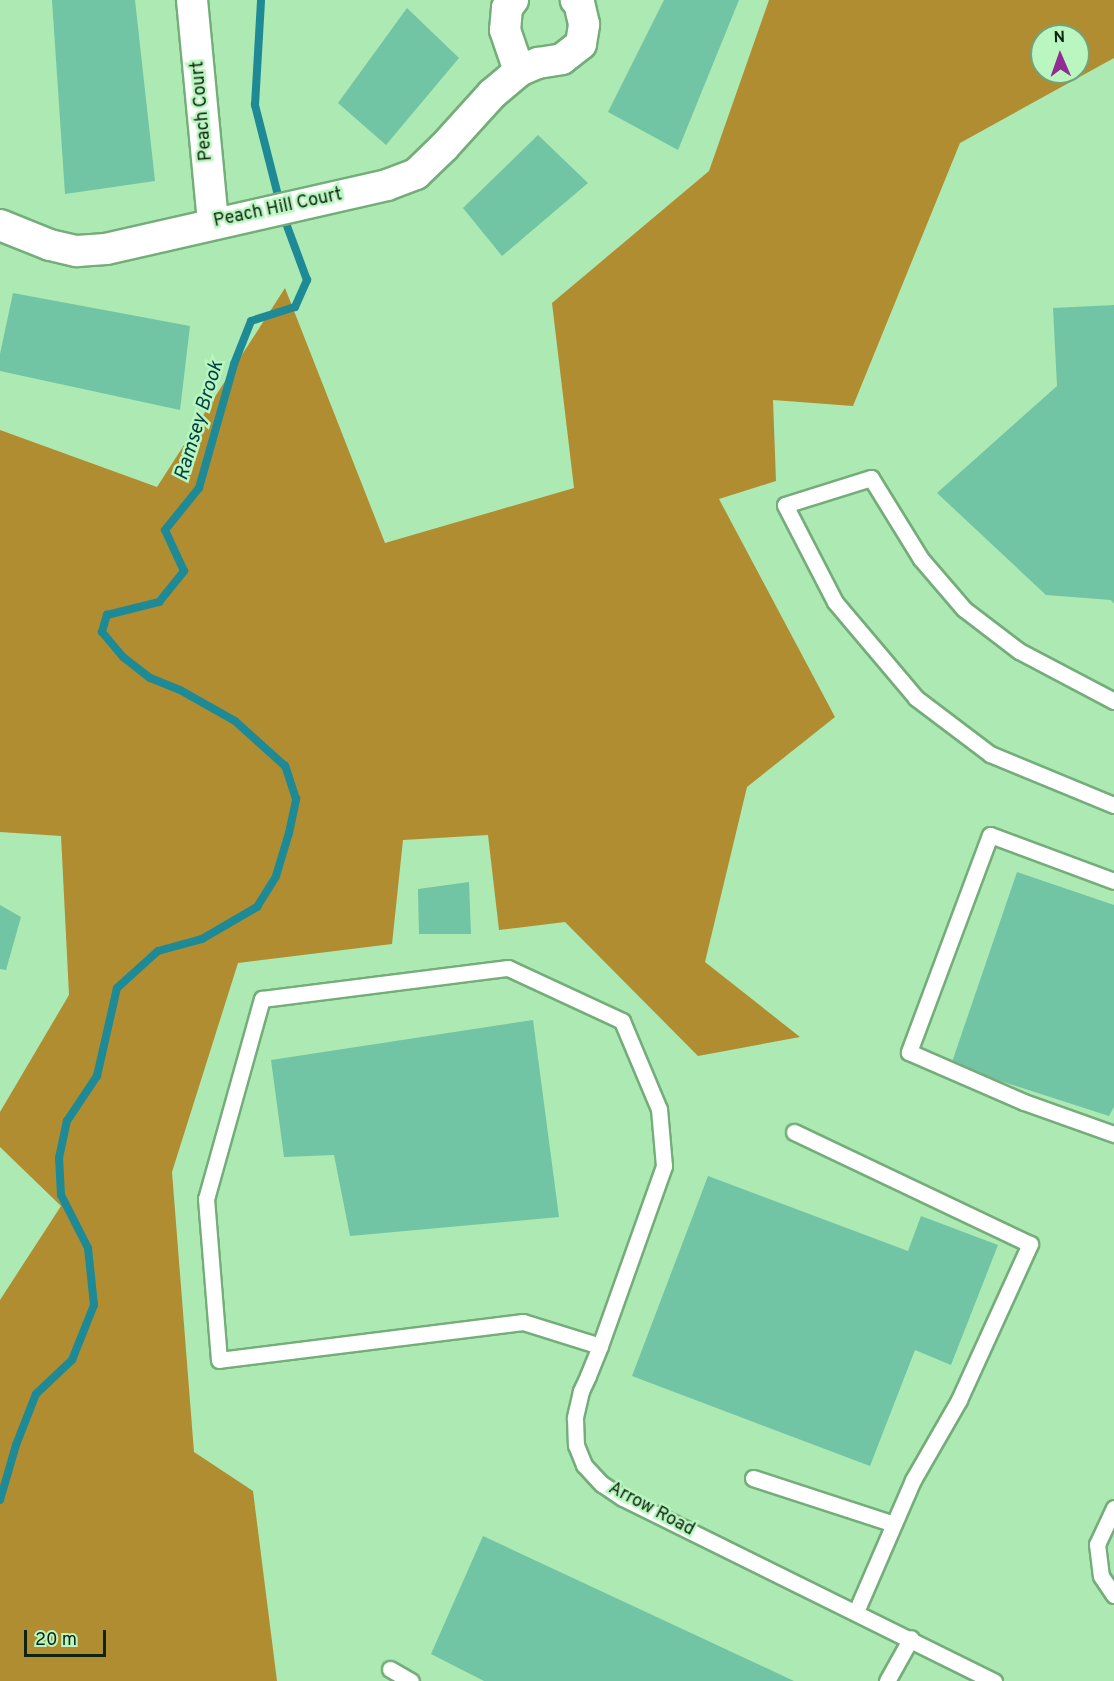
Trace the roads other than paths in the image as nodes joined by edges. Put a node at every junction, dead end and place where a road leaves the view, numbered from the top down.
1 (192, 0) edge
2 (513, 0) edge
3 (579, 1) edge
4 (519, 71) junction
5 (213, 223) junction
6 (0, 225) edge
7 (1114, 701) edge
8 (1114, 805) edge
9 (1114, 881) edge
10 (794, 1132) dead end
11 (1114, 1134) edge
12 (600, 1346) junction
13 (753, 1478) dead end
14 (1114, 1508) edge
15 (894, 1524) junction
16 (1114, 1595) edge
17 (856, 1612) junction
18 (911, 1638) junction
19 (390, 1669) dead end
20 (411, 1681) edge
21 (887, 1681) edge
22 (994, 1681) edge

1 - 5 street, Peach Court
2 - 4 street
3 - 4 street, Peach Hill Court
4 - 5 street, Peach Hill Court
5 - 6 street, Peach Hill Court
7 - 8 lane
9 - 11 lane
10 - 15 lane
12 - 12 lane, Arrow Road
12 - 17 lane, Arrow Road
13 - 15 lane
14 - 16 lane
15 - 17 lane
17 - 18 lane, Arrow Road
18 - 21 lane
18 - 22 lane, Arrow Road
19 - 20 lane

